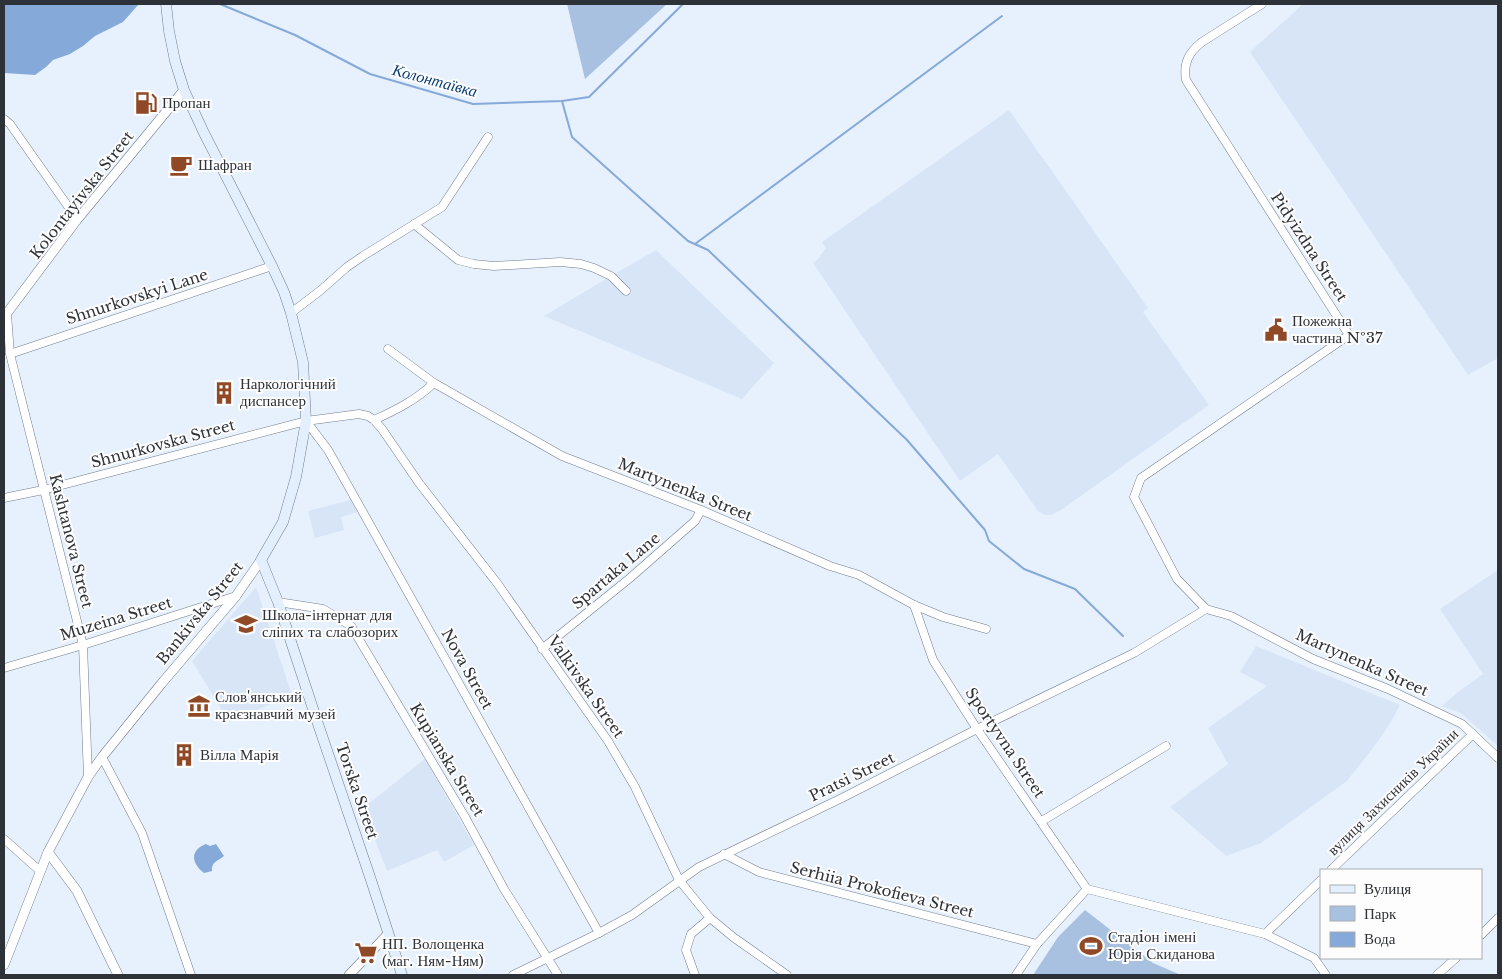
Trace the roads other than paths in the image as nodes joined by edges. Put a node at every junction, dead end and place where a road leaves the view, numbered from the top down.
1 (166, 4) edge
2 (1262, 4) edge
3 (184, 90) junction
4 (5, 119) edge
5 (488, 137) dead end
6 (76, 221) junction
7 (414, 224) junction
8 (272, 266) junction
9 (626, 291) dead end
10 (291, 313) junction
11 (5, 315) edge
12 (388, 349) dead end
13 (10, 354) junction
14 (434, 383) junction
15 (374, 420) junction
16 (306, 421) junction
17 (43, 490) junction
18 (4, 498) edge
19 (701, 510) junction
20 (261, 560) junction
21 (236, 596) junction
22 (278, 602) junction
23 (914, 605) junction
24 (1206, 608) junction
25 (986, 628) dead end
26 (83, 645) junction
27 (542, 649) junction
28 (4, 668) edge
29 (978, 729) junction
30 (1473, 734) junction
31 (1166, 746) dead end
32 (102, 757) junction
33 (1498, 758) edge
34 (88, 776) junction
35 (1042, 821) junction
36 (4, 839) edge
37 (48, 852) junction
38 (724, 854) junction
39 (1332, 869) edge
40 (40, 871) junction
41 (679, 880) junction
42 (1320, 881) edge
43 (1087, 889) junction
44 (710, 918) junction
45 (1498, 918) edge
46 (600, 933) junction
47 (388, 934) junction
48 (1265, 934) junction
49 (1482, 934) edge
50 (1037, 944) junction
51 (547, 958) junction
52 (1455, 959) edge
53 (4, 965) edge
54 (118, 975) edge
55 (191, 975) edge
56 (349, 975) edge
57 (402, 975) edge
58 (513, 975) edge
59 (558, 975) edge
60 (695, 975) edge
61 (787, 975) edge
62 (1016, 975) edge
63 (1326, 975) edge
64 (1437, 975) edge

1 - 3 main road, Bankivska Street
2 - 24 street, Pidyizdna Street
3 - 6 street, Kolontayivska Street
3 - 8 main road, Bankivska Street
4 - 6 street
5 - 7 street
6 - 11 street, Kolontayivska Street
7 - 9 street
7 - 10 street
8 - 10 main road, Bankivska Street
8 - 13 street, Shnurkovskyi Lane
10 - 16 main road, Bankivska Street
11 - 13 street, Kashtanova Street
12 - 14 street, Martynenka Street
13 - 17 street, Kashtanova Street
14 - 15 street
14 - 19 street, Martynenka Street
15 - 16 street, Shnurkovska Street
15 - 27 street, Valkivska Street
16 - 17 street, Shnurkovska Street
16 - 20 main road, Bankivska Street
16 - 46 street, Nova Street
17 - 18 street, Shnurkovska Street
17 - 26 street, Kashtanova Street
19 - 23 street, Martynenka Street
19 - 27 street, Spartaka Lane
20 - 21 street, Bankivska Street
20 - 22 main road, Torska Street
21 - 26 street, Muzeina Street
21 - 32 street, Bankivska Street
22 - 47 main road, Torska Street
22 - 51 street, Kupianska Street
23 - 25 street, Martynenka Street
23 - 29 street, Sportyvna Street
24 - 29 street, Pratsi Street
24 - 30 street, Martynenka Street
26 - 28 street, Muzeina Street
26 - 34 street, Kashtanova Street
27 - 41 street, Valkivska Street
29 - 35 street, Sportyvna Street
29 - 38 street, Pratsi Street
30 - 33 street, Martynenka Street
30 - 39 street, вулиця Захисників України
31 - 35 street
32 - 34 street, Bankivska Street
32 - 55 street
34 - 37 street, Bankivska Street
35 - 43 street, Sportyvna Street
36 - 40 street
37 - 40 street, Bankivska Street
37 - 54 street
38 - 41 street, Pratsi Street
38 - 50 street, Serhiia Prokofieva Street
40 - 53 street, Bankivska Street
41 - 44 street, Valkivska Street
41 - 46 street, Pratsi Street
42 - 48 street
43 - 48 street
43 - 50 street
44 - 60 street
44 - 61 street, Valkivska Street
45 - 49 street
46 - 51 street, Pratsi Street
47 - 56 street
47 - 57 main road, Torska Street
48 - 63 street
50 - 62 street
51 - 58 street, Pratsi Street
51 - 59 street, Kupianska Street
52 - 64 street

